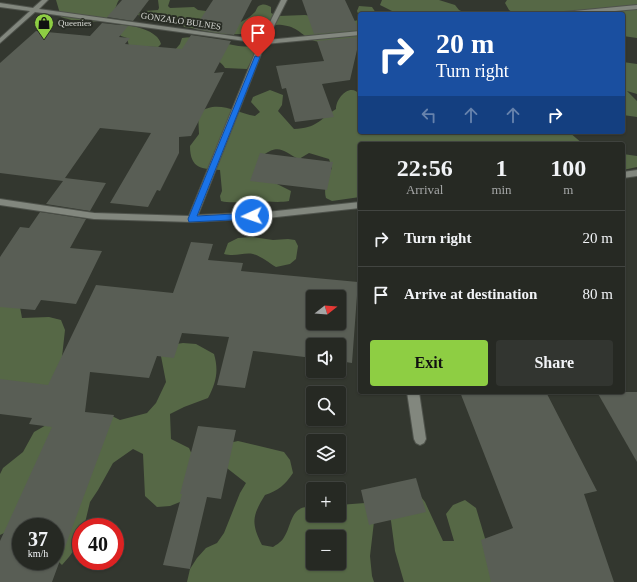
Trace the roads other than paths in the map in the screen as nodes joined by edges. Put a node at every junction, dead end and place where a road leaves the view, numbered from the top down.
1 (45, 0) edge
2 (284, 0) edge
3 (0, 4) edge
4 (637, 7) edge
5 (35, 8) junction
6 (585, 12) edge
7 (358, 33) edge
8 (0, 41) edge
9 (264, 42) junction
10 (637, 173) edge
11 (625, 175) edge
12 (0, 202) edge
13 (358, 205) edge
14 (192, 219) junction
15 (413, 394) edge
16 (420, 439) dead end

1 - 5 street
2 - 9 street
3 - 5 street, GONZALO BULNES
4 - 6 street
5 - 8 street
5 - 9 street, GONZALO BULNES
7 - 9 street, GONZALO BULNES
9 - 14 street
10 - 11 street
12 - 14 street
13 - 14 street
15 - 16 street

